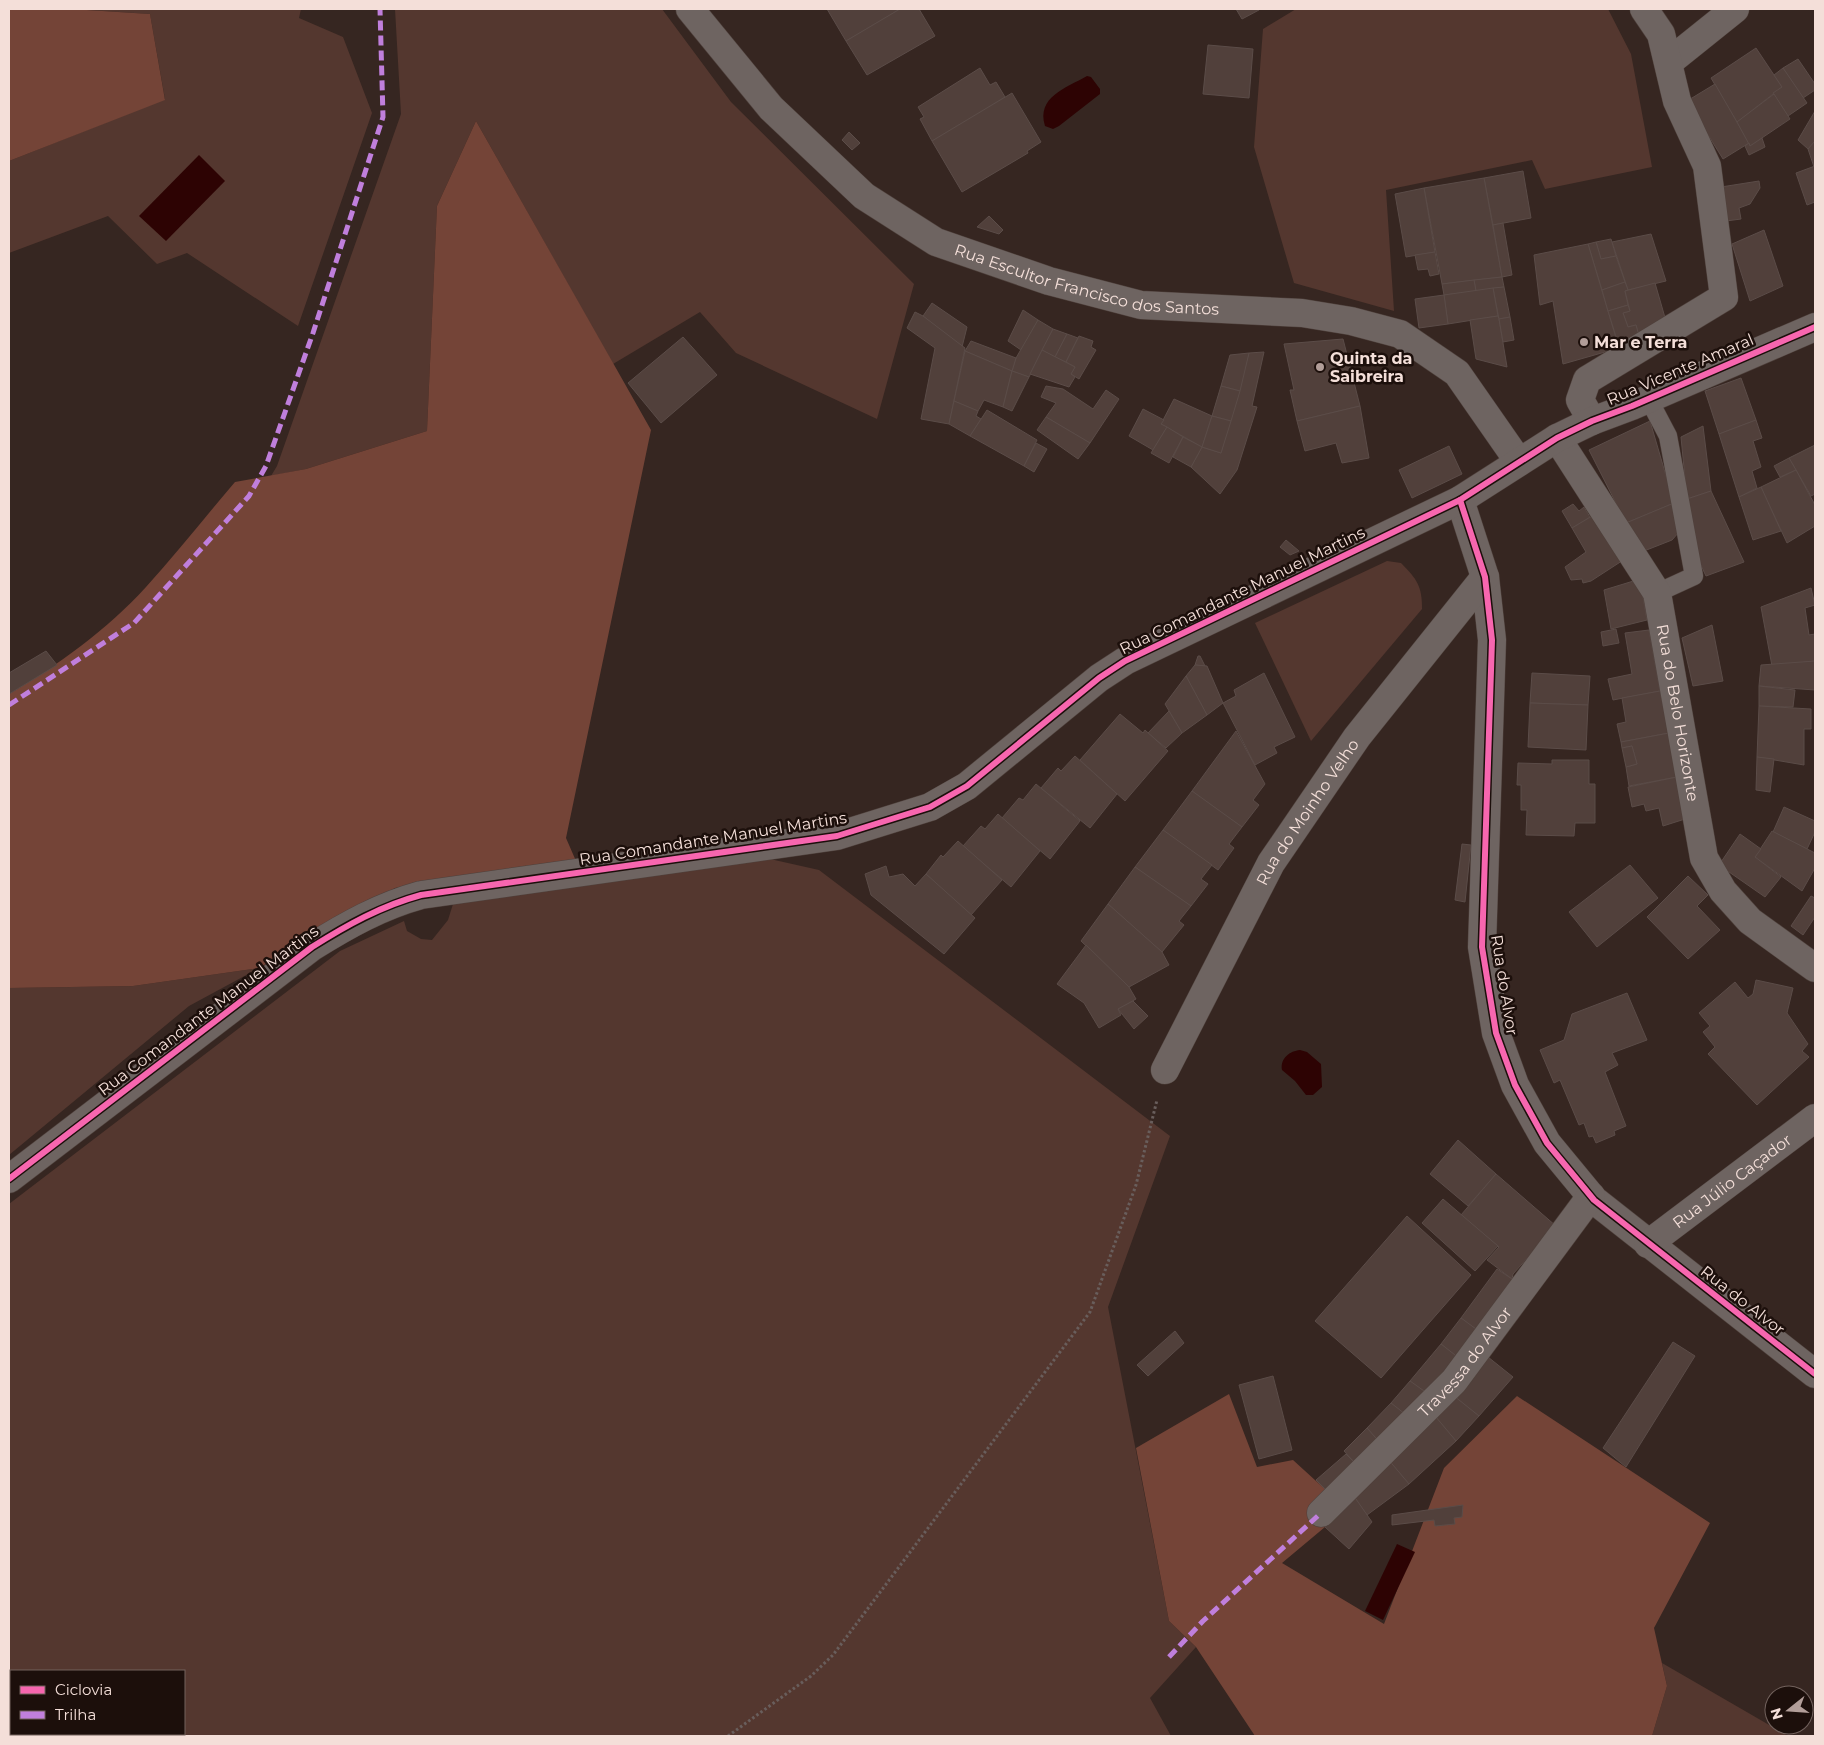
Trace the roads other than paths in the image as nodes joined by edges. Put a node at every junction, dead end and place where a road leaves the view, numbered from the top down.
1 (690, 9) edge
2 (1644, 9) edge
3 (1735, 9) edge
4 (1668, 62) junction
5 (1815, 327) edge
6 (1648, 398) junction
7 (1592, 421) junction
8 (1557, 438) junction
9 (1519, 462) junction
10 (1460, 500) junction
11 (1486, 577) junction
12 (1657, 593) junction
13 (1815, 968) edge
14 (1165, 1070) road end
15 (1815, 1118) edge
16 (9, 1179) edge
17 (1591, 1196) junction
18 (1648, 1244) junction
19 (1815, 1374) edge
20 (1322, 1513) dead end

1 - 9 street, Rua Escultor Francisco dos Santos
2 - 4 street
3 - 4 street
4 - 7 street
5 - 6 street, Rua Vicente Amaral
6 - 7 street, Rua Vicente Amaral
6 - 12 lane
7 - 8 street, Rua Vicente Amaral
8 - 9 street, Rua Comandante Manuel Martins
8 - 12 street, Rua do Belo Horizonte
9 - 10 street, Rua Comandante Manuel Martins
10 - 11 street, Rua do Alvor
10 - 16 street, Rua Comandante Manuel Martins
11 - 14 street, Rua do Moinho Velho
11 - 17 street, Rua do Alvor
12 - 13 street, Rua do Belo Horizonte
15 - 18 street, Rua Júlio Caçador
17 - 18 street, Rua do Alvor
17 - 20 street, Travessa do Alvor
18 - 19 street, Rua do Alvor

